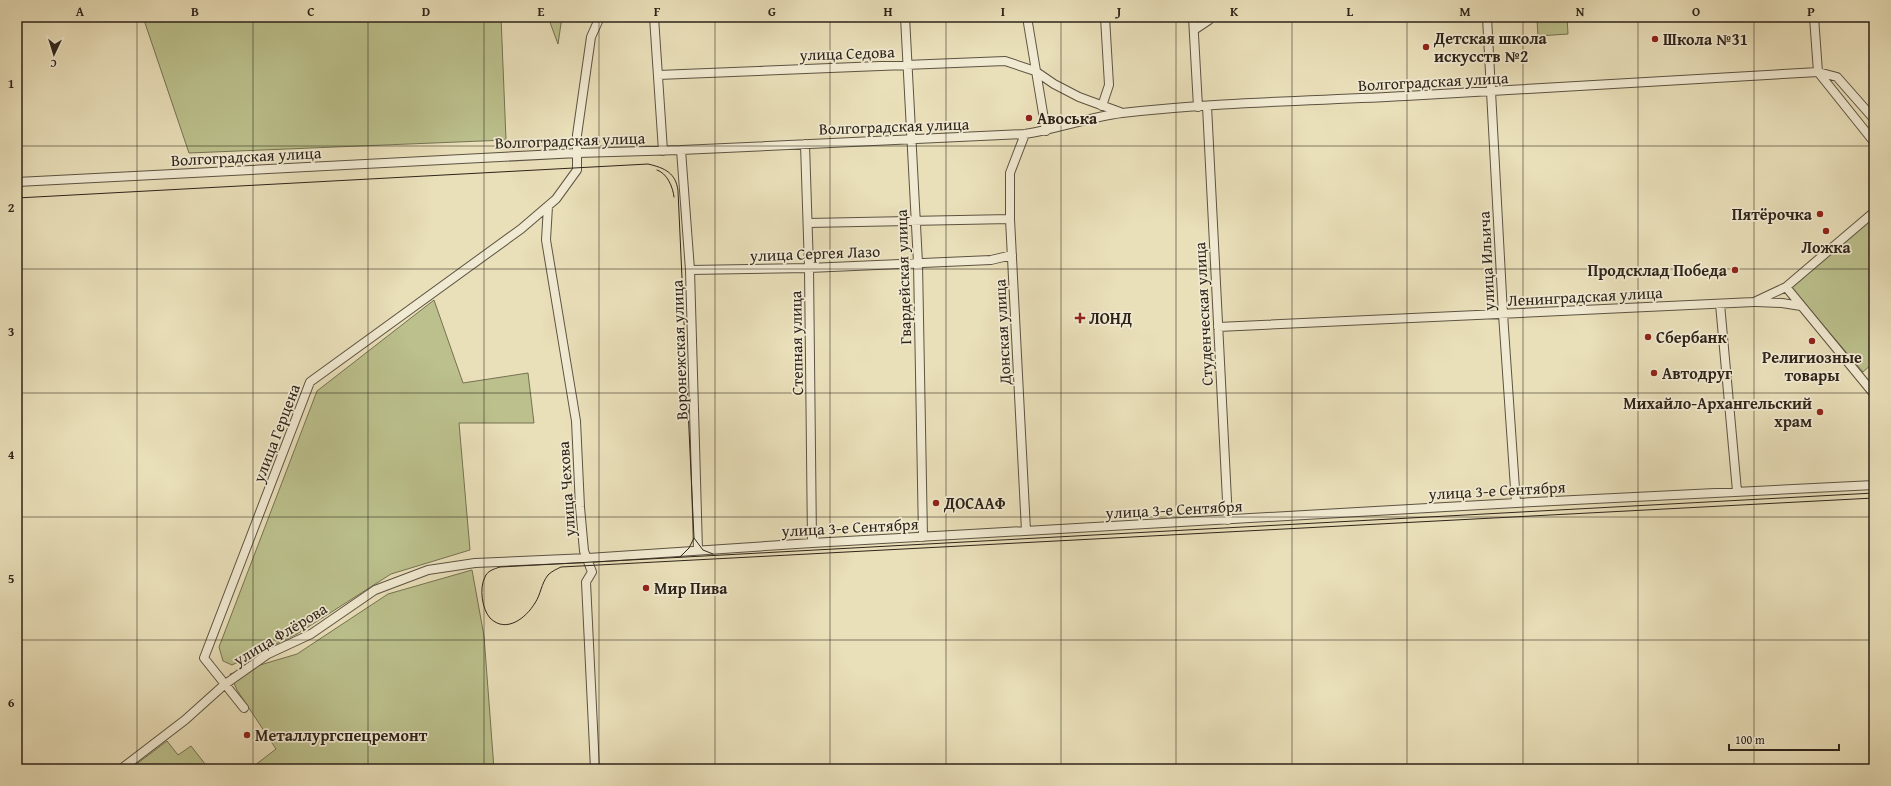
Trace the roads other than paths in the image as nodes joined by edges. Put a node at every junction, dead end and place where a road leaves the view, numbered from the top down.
1 (600, 17) edge
2 (654, 17) edge
3 (905, 17) edge
4 (1027, 17) edge
5 (1105, 17) edge
6 (1193, 17) edge
7 (1210, 17) edge
8 (1487, 17) edge
9 (1814, 17) edge
10 (1194, 30) junction
11 (907, 65) junction
12 (1035, 71) junction
13 (1818, 72) junction
14 (658, 75) junction
15 (1491, 92) junction
16 (1853, 94) junction
17 (1843, 103) junction
18 (1102, 106) junction
19 (1207, 106) junction
20 (1198, 107) junction
21 (1122, 113) junction
22 (1874, 119) edge
23 (1046, 131) junction
24 (1025, 134) junction
25 (911, 140) junction
26 (1874, 142) edge
27 (805, 144) junction
28 (681, 150) junction
29 (663, 151) junction
30 (578, 152) junction
31 (17, 182) edge
32 (548, 206) junction
33 (1874, 212) edge
34 (1010, 219) junction
35 (916, 221) junction
36 (808, 223) junction
37 (1012, 256) junction
38 (918, 263) junction
39 (809, 268) junction
40 (690, 270) junction
41 (1786, 287) junction
42 (1754, 302) junction
43 (1720, 304) junction
44 (1801, 306) junction
45 (1503, 314) junction
46 (1218, 328) junction
47 (1874, 394) edge
48 (1874, 485) edge
49 (1737, 491) junction
50 (1516, 503) junction
51 (1228, 520) junction
52 (1026, 531) junction
53 (923, 537) junction
54 (812, 543) junction
55 (698, 550) junction
56 (588, 558) junction
57 (475, 563) joint
58 (224, 685) junction
59 (244, 708) dead end
60 (121, 769) edge
61 (595, 769) edge

1 - 30 street, улица Герцена
2 - 14 street
3 - 11 street, Гвардейская улица
4 - 12 street
5 - 18 street
6 - 10 street
7 - 10 street
8 - 15 street, улица Ильича
9 - 13 street
10 - 20 street
11 - 12 street, улица Седова
11 - 14 street, улица Седова
11 - 25 street, Гвардейская улица
12 - 18 street, улица Седова
12 - 23 street
13 - 15 street, Волгоградская улица
13 - 16 street, Волгоградская улица
13 - 17 street
14 - 29 street
15 - 19 street, Волгоградская улица
15 - 45 street, улица Ильича
16 - 17 street
16 - 22 street, Волгоградская улица
17 - 26 street
18 - 21 street, Волгоградская улица
19 - 20 street, Волгоградская улица
19 - 46 street, Студенческая улица
20 - 21 street, Волгоградская улица
21 - 23 street, Волгоградская улица
23 - 24 street, Волгоградская улица
24 - 25 street, Волгоградская улица
24 - 34 street, Донская улица
25 - 27 street, Волгоградская улица
25 - 35 street, Гвардейская улица
27 - 28 street, Волгоградская улица
27 - 36 street, Степная улица
28 - 29 street, Волгоградская улица
28 - 40 street, Воронежская улица
29 - 30 street, Волгоградская улица
30 - 31 street, Волгоградская улица
30 - 32 street, улица Герцена
32 - 56 street, улица Чехова
32 - 58 street, улица Герцена
33 - 41 street, Ленинградская улица
34 - 35 street
34 - 37 street, Донская улица
35 - 36 street
35 - 38 street, Гвардейская улица
36 - 39 street, Степная улица
37 - 38 street, улица Сергея Лазо
37 - 52 street, Донская улица
38 - 39 street, улица Сергея Лазо
38 - 53 street, Гвардейская улица
39 - 40 street, улица Сергея Лазо
39 - 54 street, Степная улица
40 - 55 street, Воронежская улица
41 - 42 street, Ленинградская улица
41 - 44 street
42 - 43 street, Ленинградская улица
42 - 44 street
43 - 45 street, Ленинградская улица
43 - 49 street
44 - 47 street
45 - 46 street, Ленинградская улица
45 - 50 street, улица Ильича
46 - 51 street, Студенческая улица
48 - 49 street, улица 3-е Сентября
49 - 50 street, улица 3-е Сентября
50 - 51 street, улица 3-е Сентября
51 - 52 street, улица 3-е Сентября
52 - 53 street, улица 3-е Сентября
53 - 54 street, улица 3-е Сентября
54 - 55 street, улица 3-е Сентября
55 - 56 street, улица 3-е Сентября
56 - 57 street, улица 3-е Сентября
56 - 61 street, улица Чехова
57 - 58 street, улица Флёрова
58 - 59 street, улица Герцена
58 - 60 street, улица Флёрова

